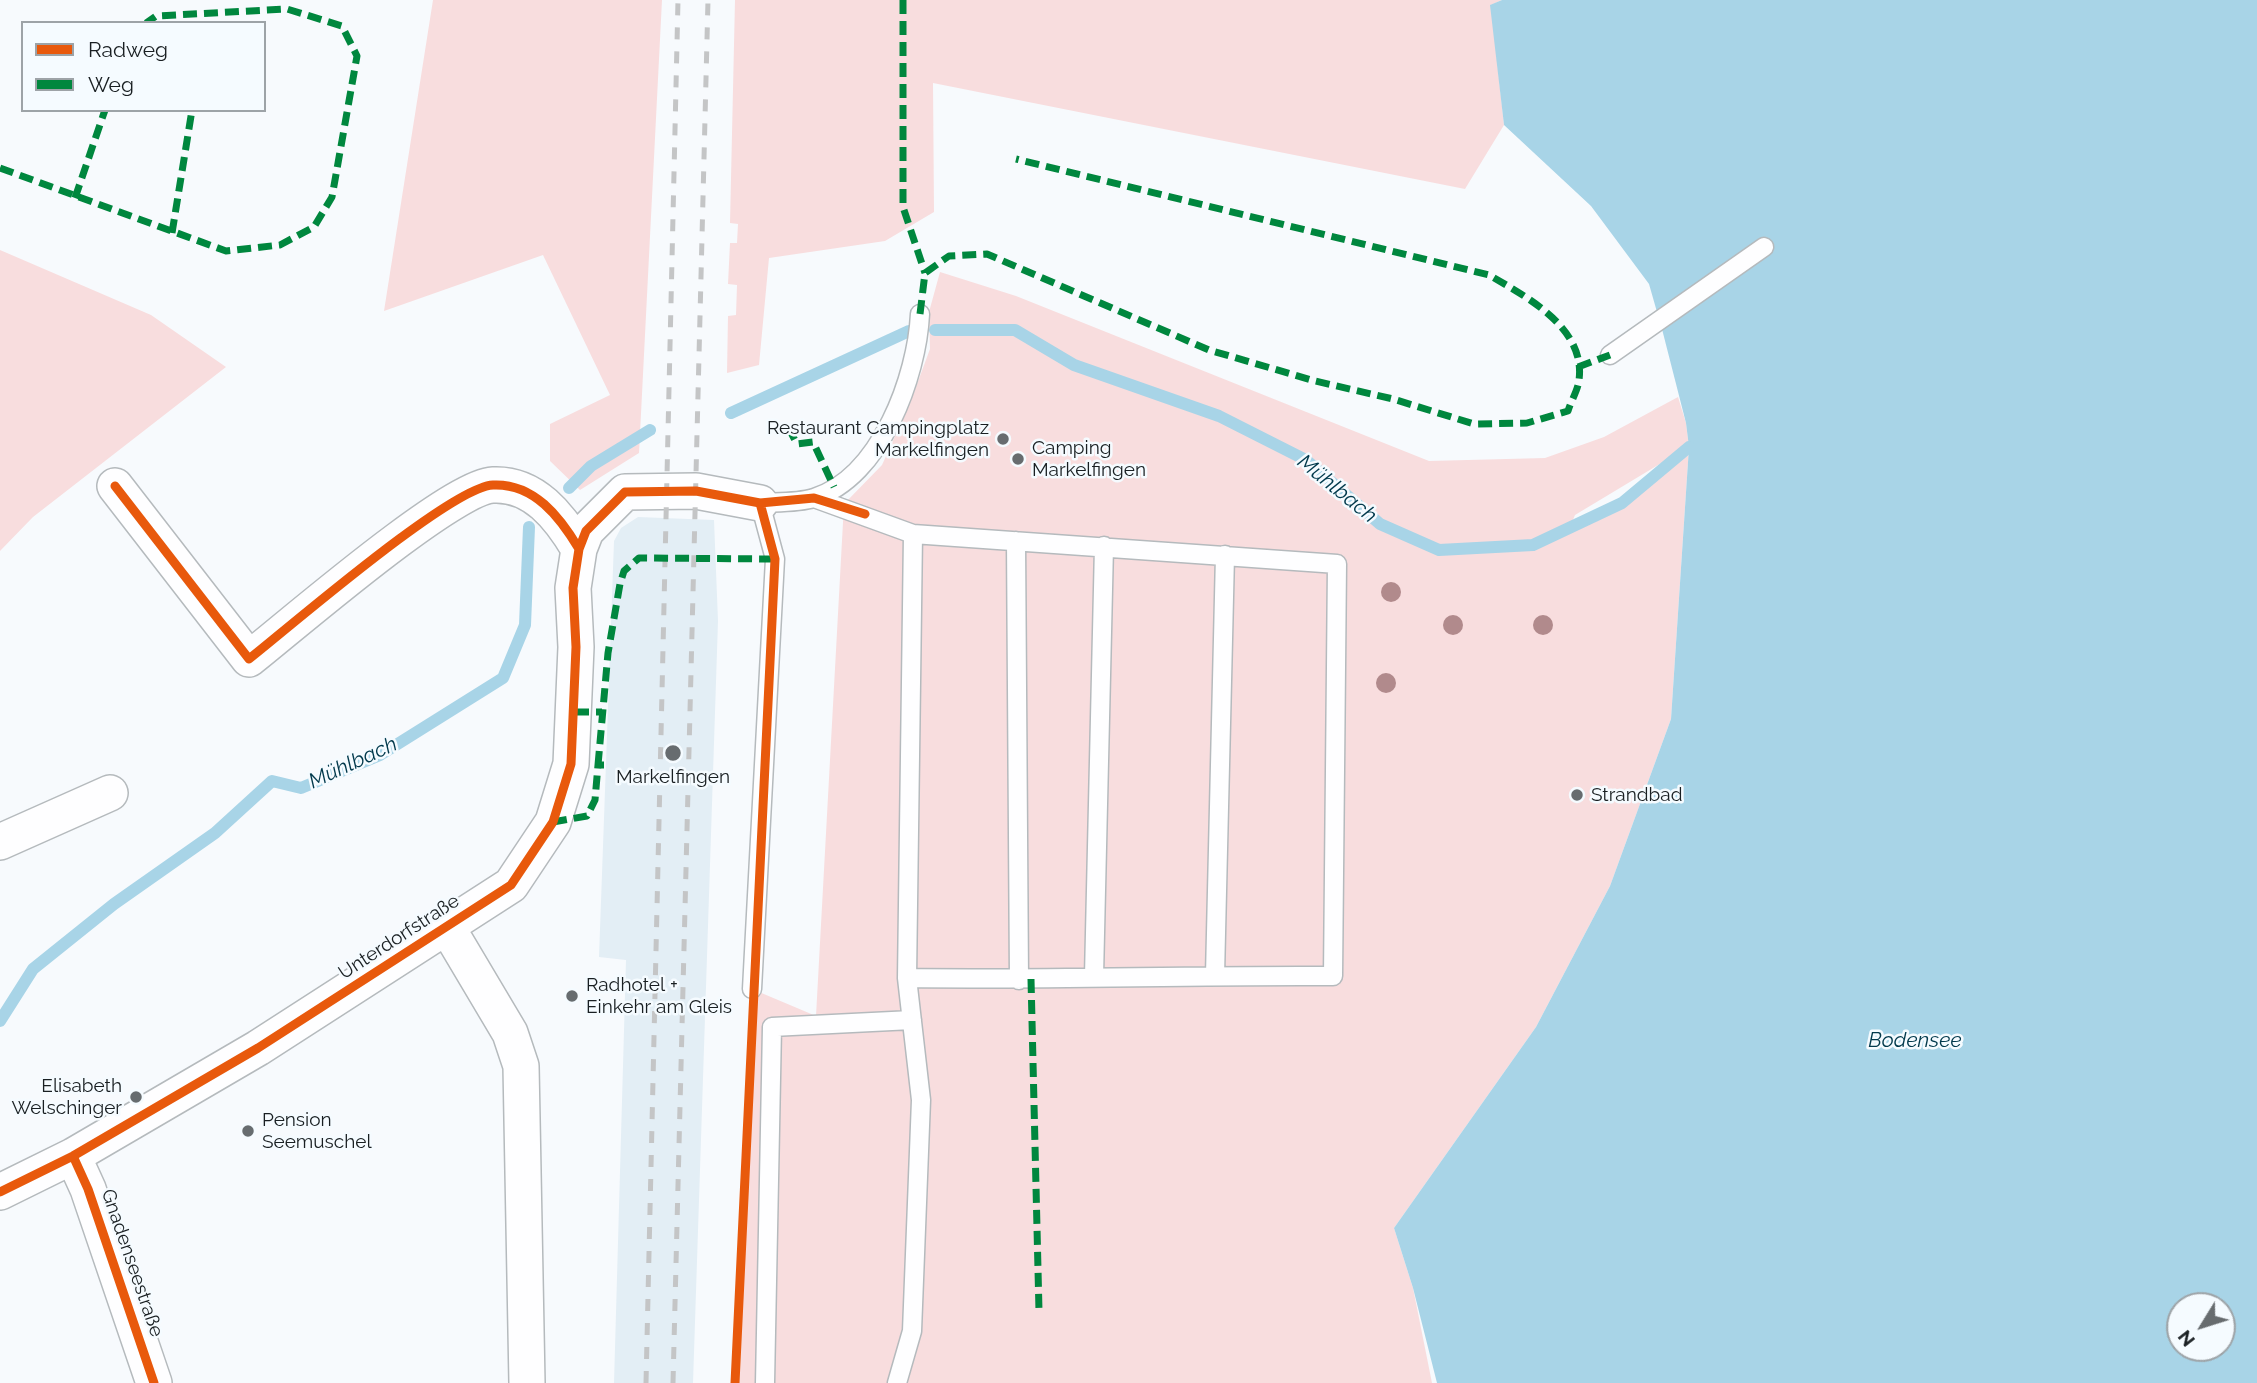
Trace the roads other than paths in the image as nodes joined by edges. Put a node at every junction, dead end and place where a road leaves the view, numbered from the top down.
1 (1764, 247) dead end
2 (920, 314) dead end
3 (1610, 355) dead end
4 (115, 486) dead end
5 (814, 498) junction
6 (760, 503) junction
7 (913, 534) junction
8 (1016, 541) junction
9 (1104, 546) junction
10 (579, 549) junction
11 (1225, 555) junction
12 (110, 793) dead end
13 (0, 842) edge
14 (447, 927) junction
15 (1215, 975) junction
16 (1094, 976) junction
17 (907, 978) junction
18 (1019, 980) junction
19 (752, 989) dead end
20 (912, 1020) junction
21 (72, 1156) junction
22 (0, 1192) edge
23 (154, 1383) edge
24 (527, 1383) edge
25 (765, 1383) edge
26 (897, 1383) edge

1 - 3 lane
2 - 5 lane
4 - 10 street
5 - 6 lane
5 - 7 lane
6 - 10 street, Unterdorfstraße
6 - 19 lane
7 - 8 lane
7 - 17 lane
8 - 9 lane
8 - 18 lane
9 - 11 lane
9 - 16 lane
10 - 14 street, Unterdorfstraße
11 - 15 lane
11 - 15 lane
12 - 13 street
14 - 21 street, Unterdorfstraße
14 - 24 street, Unterdorfstraße
15 - 16 lane
16 - 18 lane
17 - 18 lane
17 - 20 lane
20 - 25 lane
20 - 26 lane
21 - 22 street, Unterdorfstraße
21 - 23 street, Gnadenseestraße

